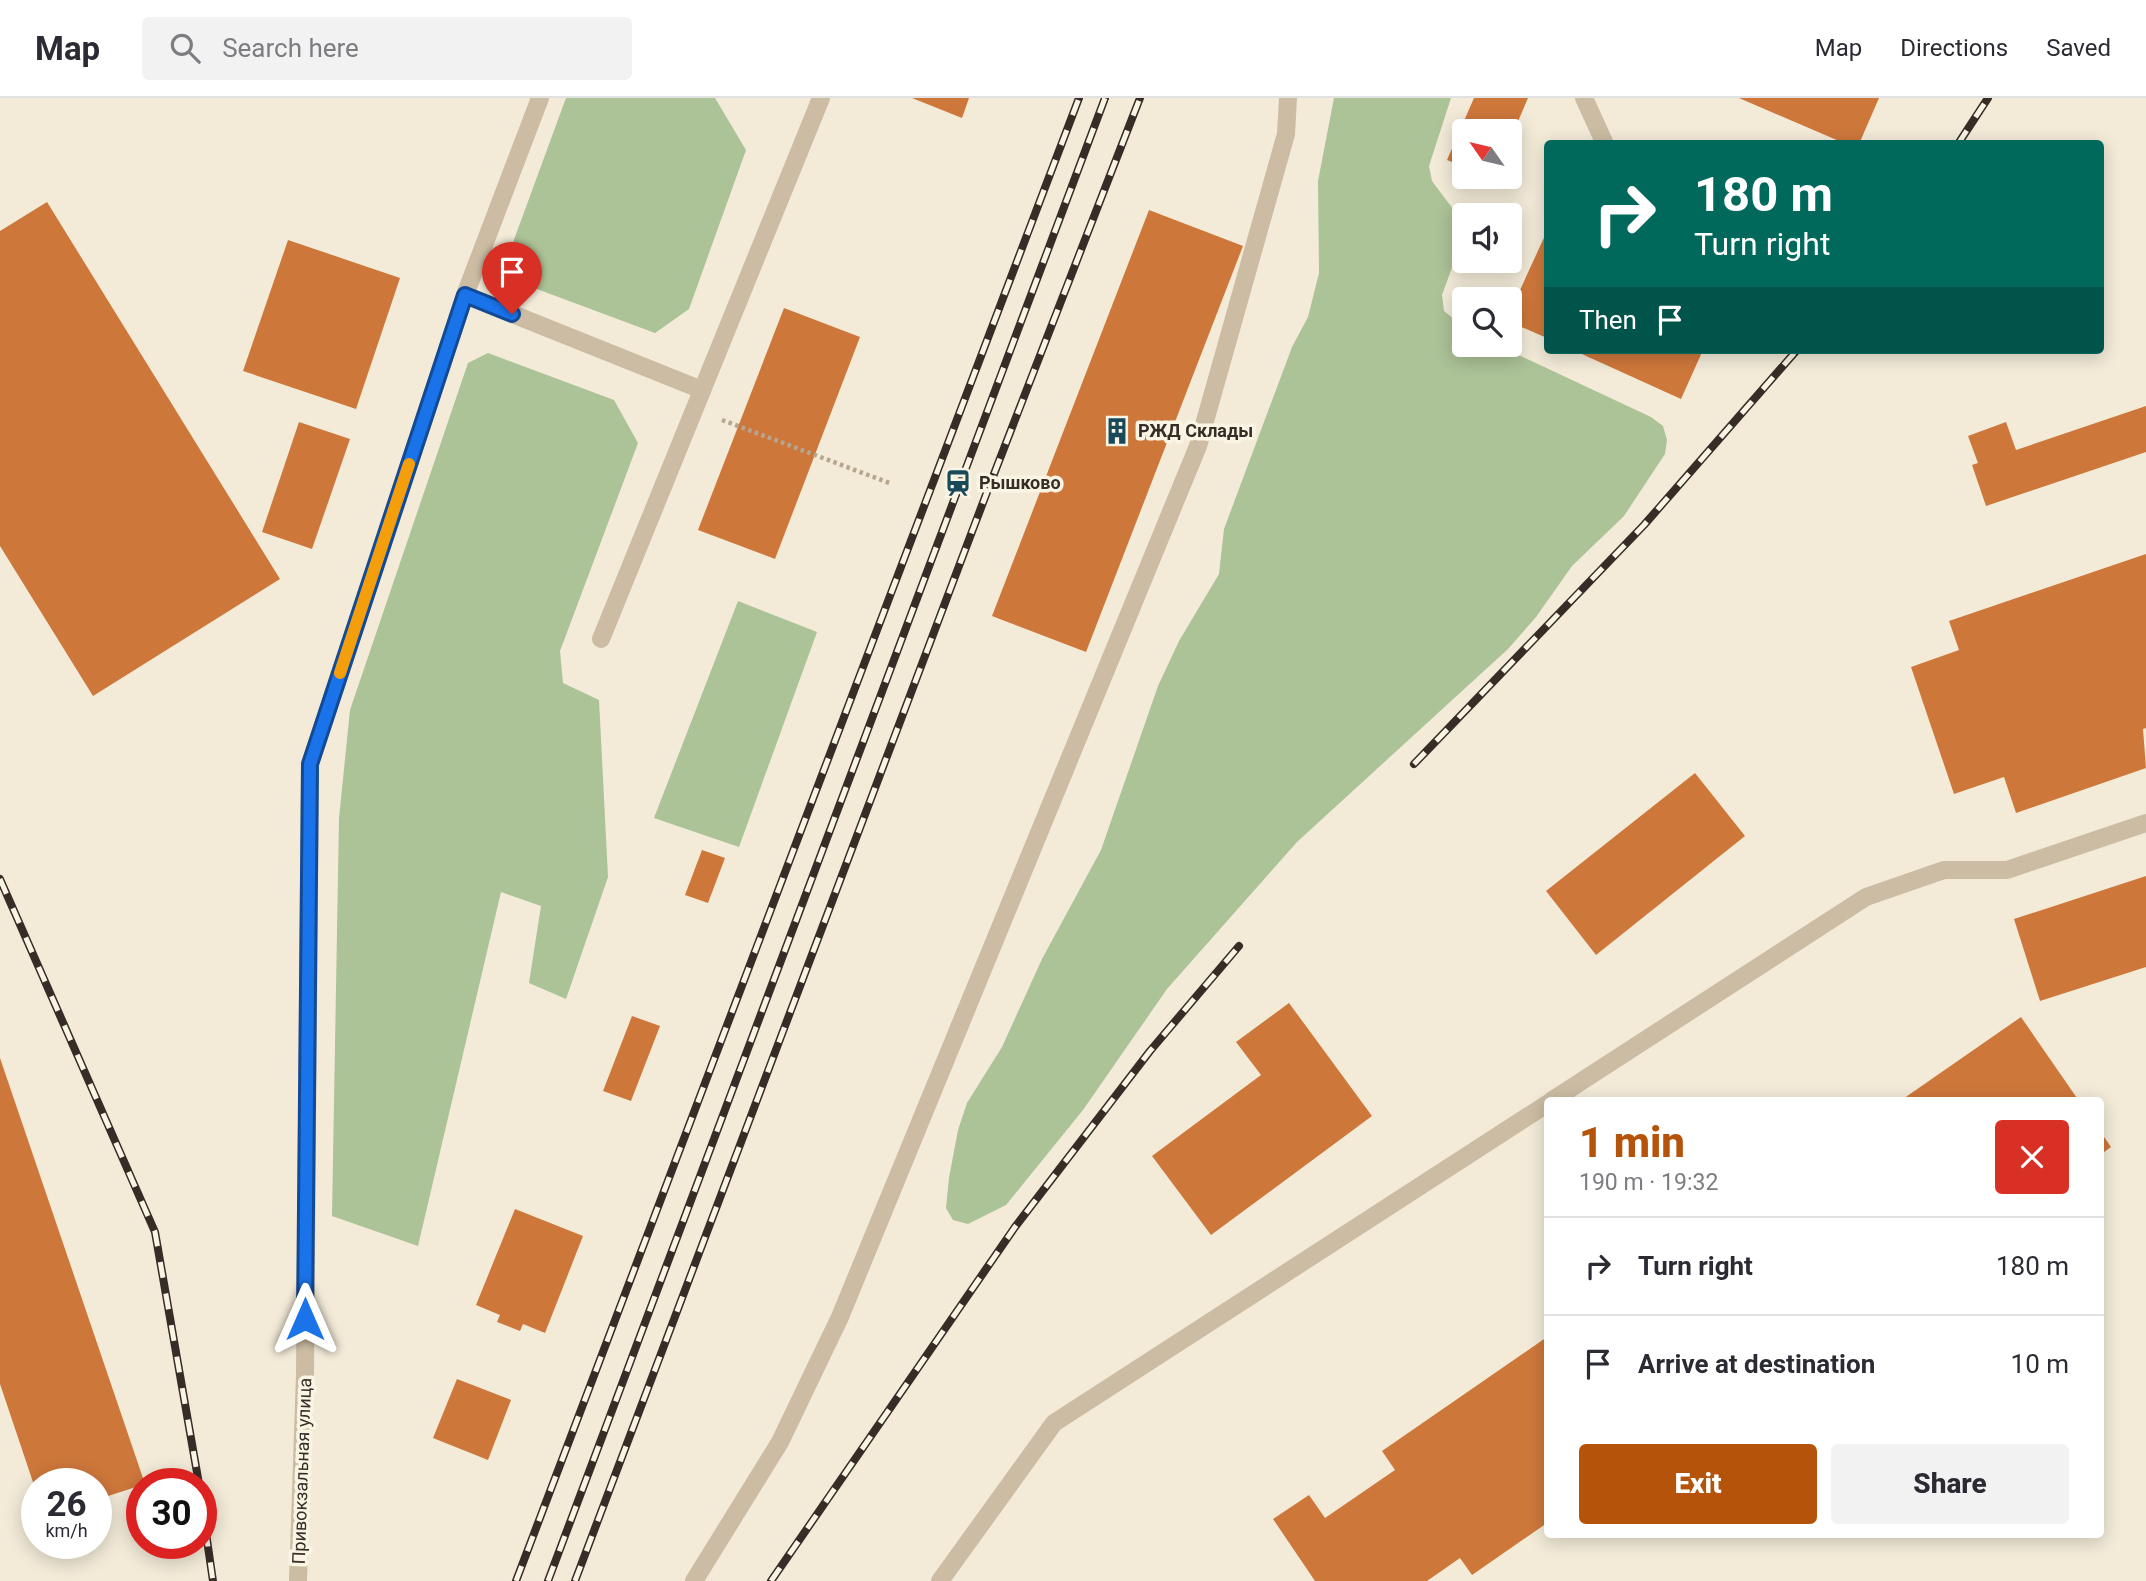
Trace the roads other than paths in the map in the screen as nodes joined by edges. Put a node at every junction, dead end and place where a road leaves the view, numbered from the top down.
1 (540, 98) edge
2 (821, 98) edge
3 (1289, 98) edge
4 (1584, 98) edge
5 (1603, 140) edge
6 (465, 295) junction
7 (702, 390) junction
8 (601, 639) dead end
9 (2146, 823) edge
10 (1557, 1097) edge
11 (1544, 1105) edge
12 (298, 1581) edge
13 (694, 1581) edge
14 (940, 1581) edge

1 - 6 street, Привокзальная улица
2 - 7 street
3 - 13 street
4 - 5 street
6 - 7 street
6 - 12 street, Привокзальная улица
7 - 8 street
9 - 10 street
11 - 14 street

